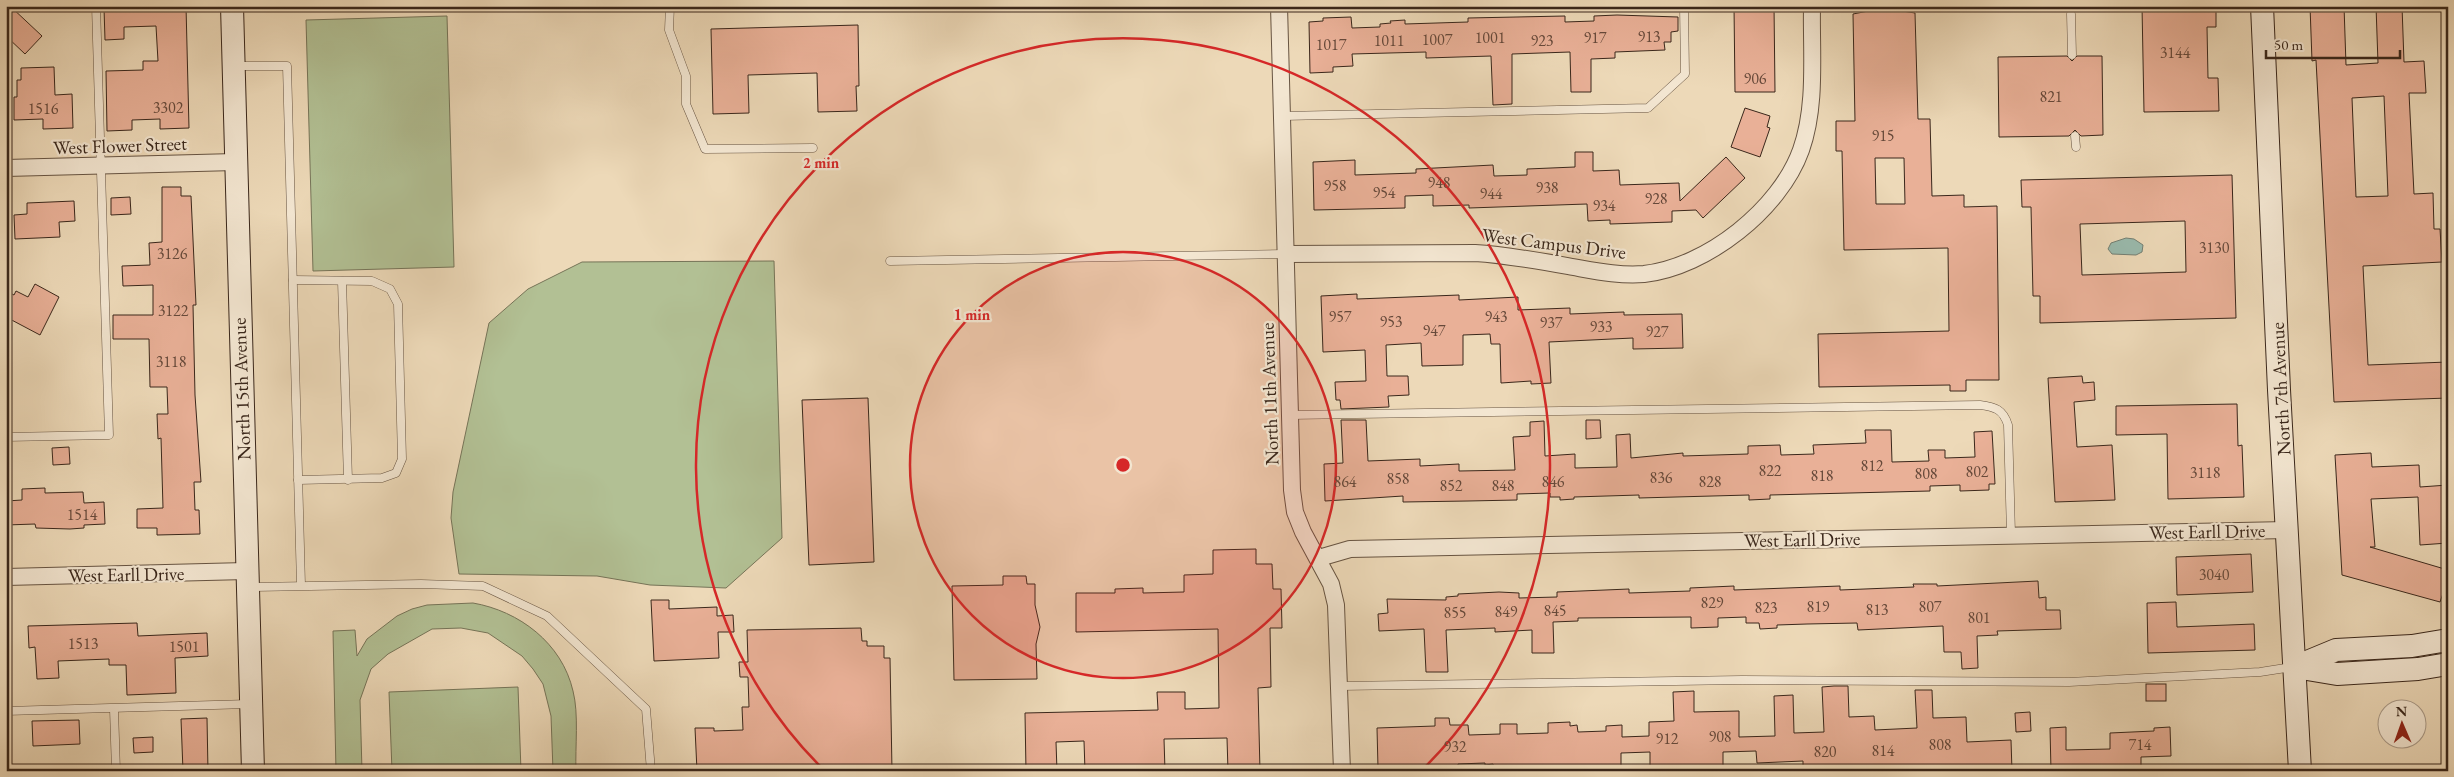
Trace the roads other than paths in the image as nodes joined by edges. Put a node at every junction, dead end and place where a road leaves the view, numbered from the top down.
1 (96, 6) edge
2 (232, 6) edge
3 (670, 6) edge
4 (1279, 6) edge
5 (1684, 6) edge
6 (1812, 6) edge
7 (2262, 6) edge
8 (2071, 14) dead end
9 (2072, 55) dead end
10 (233, 66) junction
11 (1283, 116) junction
12 (2075, 136) dead end
13 (2076, 147) dead end
14 (813, 148) dead end
15 (235, 162) junction
16 (101, 165) junction
17 (6, 168) edge
18 (1286, 254) junction
19 (890, 261) dead end
20 (293, 280) junction
21 (342, 281) junction
22 (1289, 415) junction
23 (6, 437) edge
24 (298, 480) junction
25 (348, 480) junction
26 (2287, 530) junction
27 (2011, 534) junction
28 (1319, 558) junction
29 (6, 577) edge
30 (247, 579) junction
31 (301, 586) junction
32 (2448, 640) edge
33 (2448, 664) edge
34 (2295, 667) junction
35 (1340, 686) junction
36 (251, 704) junction
37 (114, 709) junction
38 (6, 711) edge
39 (116, 771) edge
40 (253, 771) edge
41 (651, 771) edge
42 (1342, 771) edge
43 (2300, 771) edge

1 - 16 lane
2 - 10 street, North 15th Avenue
3 - 14 lane
4 - 11 street, North 11th Avenue
5 - 11 lane
6 - 18 street, West Campus Drive
7 - 26 street, North 7th Avenue
8 - 9 lane
10 - 15 street, North 15th Avenue
10 - 20 lane
11 - 18 street, North 11th Avenue
12 - 13 lane
15 - 16 street, West Flower Street
15 - 30 street, North 15th Avenue
16 - 17 street, West Flower Street
16 - 23 lane
18 - 19 lane
18 - 22 street, North 11th Avenue
20 - 21 lane
20 - 24 lane
21 - 25 lane
21 - 25 lane
22 - 27 lane
22 - 28 street, North 11th Avenue
24 - 25 lane
24 - 31 lane
26 - 27 street, West Earll Drive
26 - 34 street, North 7th Avenue
27 - 28 street, West Earll Drive
28 - 35 street, North 11th Avenue
29 - 30 street, West Earll Drive
30 - 31 lane
30 - 36 street, North 15th Avenue
31 - 41 lane
32 - 34 street
33 - 34 street
34 - 35 lane
34 - 43 street, North 7th Avenue
35 - 42 street, North 11th Avenue
36 - 37 lane
36 - 40 street, North 15th Avenue
37 - 38 lane
37 - 39 lane

